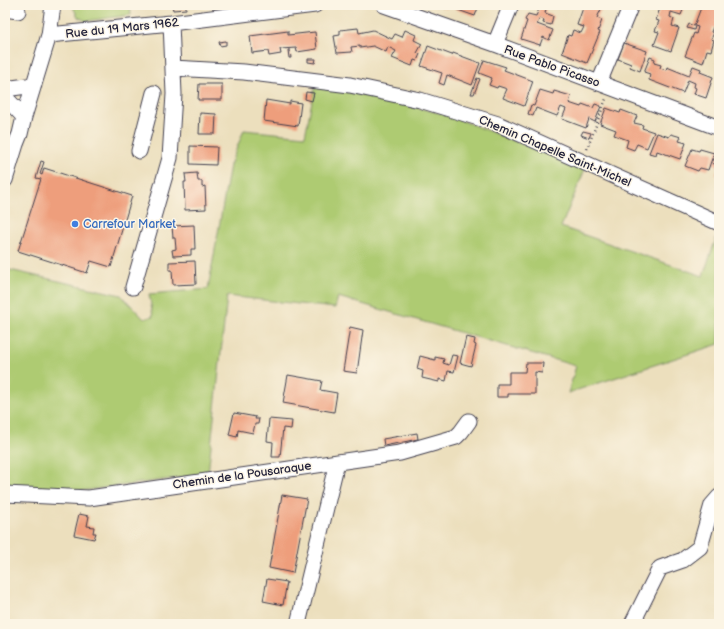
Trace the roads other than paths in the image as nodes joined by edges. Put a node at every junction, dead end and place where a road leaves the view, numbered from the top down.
1 (53, 5) edge
2 (315, 5) edge
3 (384, 5) edge
4 (511, 5) edge
5 (631, 5) edge
6 (207, 11) edge
7 (171, 23) junction
8 (48, 35) junction
9 (495, 44) junction
10 (173, 68) junction
11 (34, 85) junction
12 (605, 85) junction
13 (5, 89) edge
14 (154, 93) dead end
15 (5, 97) edge
16 (24, 117) junction
17 (719, 128) edge
18 (139, 150) dead end
19 (5, 180) edge
20 (719, 222) edge
21 (133, 287) dead end
22 (469, 421) dead end
23 (337, 462) junction
24 (5, 494) edge
25 (719, 497) edge
26 (298, 624) edge
27 (632, 624) edge

1 - 8 street
2 - 6 street, Rue du 19 Mars 1962
3 - 9 street, Rue Pablo Picasso
4 - 9 street
5 - 12 street
6 - 7 street, Rue du 19 Mars 1962
7 - 8 street, Rue du 19 Mars 1962
7 - 10 street
8 - 11 street
9 - 12 street, Rue Pablo Picasso
10 - 20 street, Chemin Chapelle Saint-Michel
10 - 21 street
11 - 13 street
11 - 16 street
12 - 17 street, Rue Pablo Picasso
14 - 18 street
15 - 16 street
16 - 19 street
22 - 23 street, Chemin de la Pousaraque
23 - 24 street, Chemin de la Pousaraque
23 - 26 street
25 - 27 street

